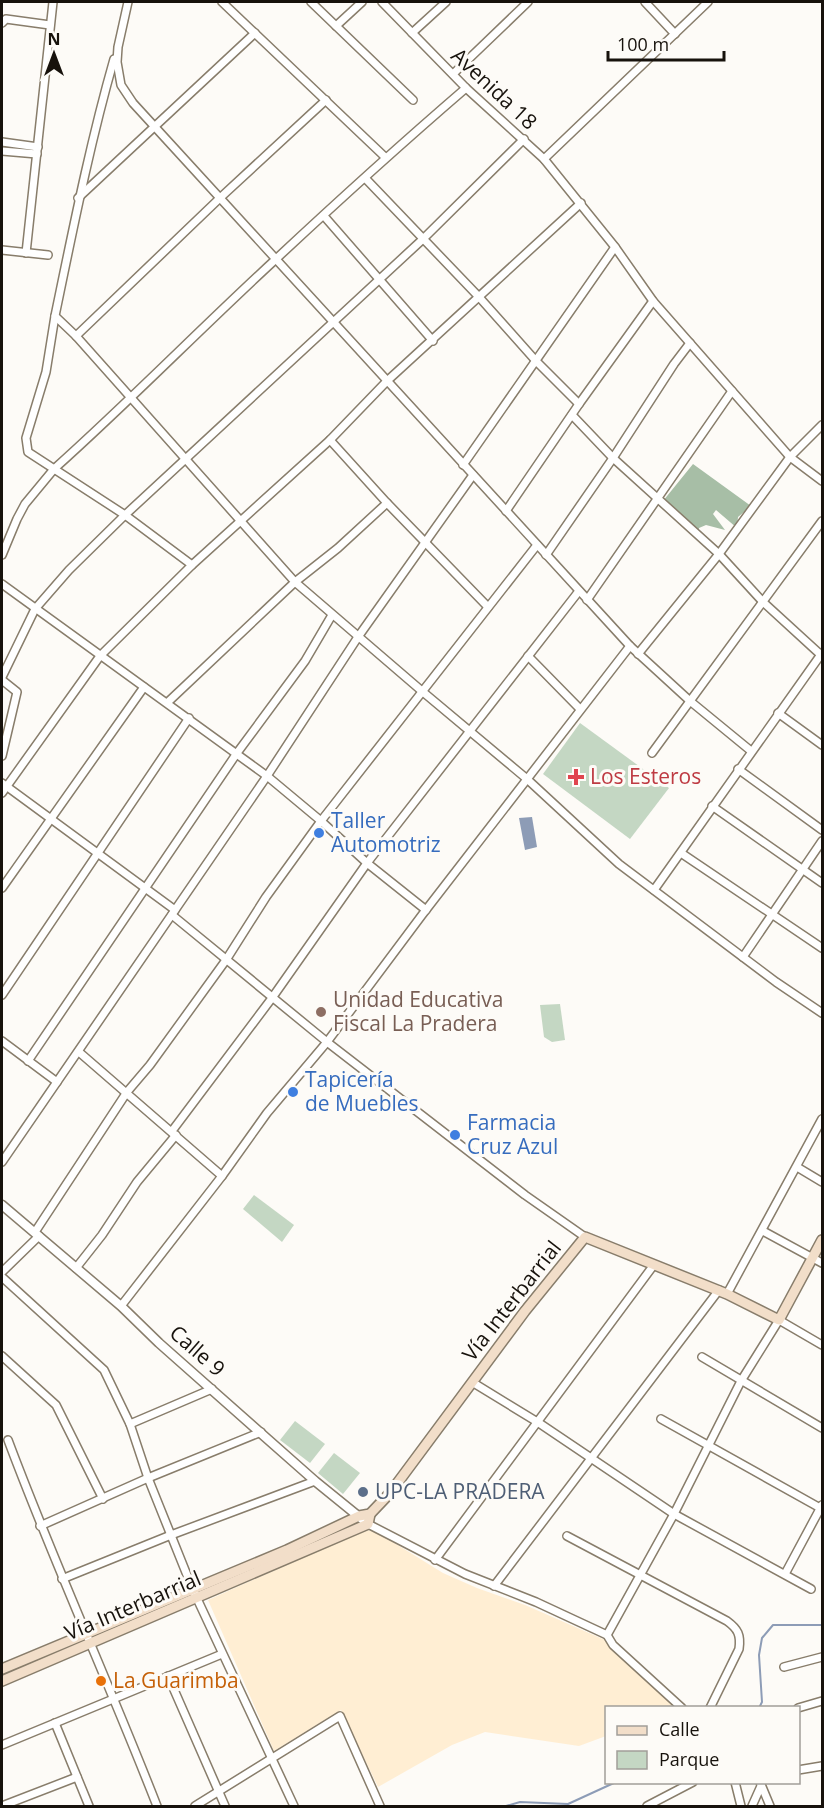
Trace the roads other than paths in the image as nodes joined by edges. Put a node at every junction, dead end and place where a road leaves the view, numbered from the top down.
1 (53, 2) edge
2 (128, 2) edge
3 (222, 2) edge
4 (310, 2) edge
5 (362, 2) edge
6 (382, 2) edge
7 (446, 2) edge
8 (528, 2) edge
9 (645, 2) edge
10 (708, 2) edge
11 (2, 23) edge
12 (50, 25) junction
13 (336, 26) junction
14 (255, 33) junction
15 (412, 33) junction
16 (675, 34) junction
17 (118, 47) junction
18 (453, 74) junction
19 (466, 88) junction
20 (326, 100) junction
21 (413, 100) dead end
22 (155, 127) junction
23 (524, 139) junction
24 (2, 142) edge
25 (37, 150) junction
26 (2, 152) edge
27 (385, 157) junction
28 (544, 159) junction
29 (365, 178) junction
30 (220, 197) junction
31 (78, 198) junction
32 (582, 203) junction
33 (324, 216) junction
34 (423, 238) junction
35 (615, 247) junction
36 (2, 250) edge
37 (27, 253) junction
38 (48, 255) dead end
39 (276, 258) junction
40 (378, 279) junction
41 (479, 297) junction
42 (653, 301) junction
43 (55, 316) junction
44 (333, 321) junction
45 (76, 336) junction
46 (433, 341) junction
47 (690, 344) junction
48 (536, 361) junction
49 (387, 381) junction
50 (732, 391) junction
51 (130, 398) junction
52 (579, 404) junction
53 (572, 415) junction
54 (822, 425) edge
55 (330, 440) junction
56 (790, 457) junction
57 (614, 458) junction
58 (186, 460) junction
59 (464, 465) junction
60 (54, 469) junction
61 (473, 475) junction
62 (822, 481) edge
63 (657, 498) junction
64 (387, 502) junction
65 (506, 511) junction
66 (124, 515) junction
67 (822, 521) edge
68 (241, 522) junction
69 (426, 542) junction
70 (537, 545) junction
71 (719, 554) junction
72 (2, 555) edge
73 (546, 555) junction
74 (192, 565) junction
75 (296, 582) junction
76 (2, 584) edge
77 (579, 591) junction
78 (587, 600) junction
79 (763, 602) junction
80 (488, 607) junction
81 (35, 609) junction
82 (332, 615) junction
83 (358, 637) junction
84 (630, 646) junction
85 (638, 654) junction
86 (822, 654) edge
87 (100, 656) junction
88 (528, 656) junction
89 (2, 679) edge
90 (144, 687) junction
91 (423, 692) junction
92 (690, 701) junction
93 (168, 702) junction
94 (580, 709) junction
95 (778, 713) junction
96 (189, 718) junction
97 (470, 731) junction
98 (822, 745) edge
99 (751, 751) junction
100 (237, 753) junction
101 (652, 753) dead end
102 (2, 756) edge
103 (738, 769) junction
104 (267, 776) junction
105 (527, 779) junction
106 (3, 787) edge
107 (712, 806) junction
108 (51, 818) junction
109 (321, 820) junction
110 (822, 830) edge
111 (822, 841) edge
112 (98, 853) junction
113 (681, 853) junction
114 (367, 863) junction
115 (803, 869) junction
116 (822, 883) edge
117 (2, 888) edge
118 (146, 888) junction
119 (654, 890) junction
120 (426, 910) junction
121 (173, 912) junction
122 (771, 914) junction
123 (822, 948) edge
124 (743, 957) junction
125 (226, 960) junction
126 (2, 995) edge
127 (272, 998) junction
128 (822, 1013) edge
129 (2, 1041) edge
130 (327, 1042) junction
131 (79, 1052) junction
132 (28, 1061) junction
133 (57, 1082) junction
134 (127, 1092) junction
135 (822, 1119) edge
136 (174, 1133) junction
137 (2, 1162) edge
138 (796, 1167) junction
139 (222, 1176) junction
140 (822, 1182) edge
141 (2, 1205) edge
142 (763, 1231) junction
143 (37, 1234) junction
144 (585, 1237) junction
145 (822, 1240) edge
146 (813, 1258) junction
147 (822, 1263) edge
148 (653, 1266) junction
149 (76, 1268) junction
150 (2, 1272) edge
151 (2, 1277) edge
152 (723, 1292) junction
153 (121, 1306) junction
154 (779, 1320) junction
155 (822, 1345) edge
156 (2, 1356) edge
157 (702, 1357) dead end
158 (741, 1381) junction
159 (472, 1382) junction
160 (212, 1389) junction
161 (662, 1419) dead end
162 (539, 1422) junction
163 (130, 1424) junction
164 (822, 1428) edge
165 (261, 1432) junction
166 (8, 1440) dead end
167 (708, 1444) junction
168 (591, 1459) junction
169 (148, 1478) junction
170 (315, 1480) junction
171 (103, 1499) junction
172 (822, 1507) edge
173 (370, 1514) junction
174 (674, 1514) junction
175 (359, 1516) junction
176 (368, 1524) junction
177 (40, 1526) junction
178 (171, 1535) junction
179 (567, 1536) dead end
180 (289, 1553) junction
181 (435, 1560) junction
182 (785, 1574) junction
183 (639, 1575) junction
184 (62, 1579) junction
185 (494, 1586) junction
186 (811, 1589) dead end
187 (195, 1594) junction
188 (607, 1635) junction
189 (88, 1640) junction
190 (222, 1654) junction
191 (822, 1656) edge
192 (784, 1667) dead end
193 (4, 1668) edge
194 (168, 1676) junction
195 (6, 1679) edge
196 (115, 1698) junction
197 (822, 1701) edge
198 (681, 1706) edge
199 (710, 1706) edge
200 (800, 1706) edge
201 (55, 1723) junction
202 (2, 1745) edge
203 (270, 1759) junction
204 (822, 1766) edge
205 (800, 1770) edge
206 (77, 1776) junction
207 (689, 1784) edge
208 (736, 1784) edge
209 (761, 1784) edge
210 (218, 1792) junction
211 (19, 1803) edge
212 (2, 1806) edge
213 (89, 1806) edge
214 (157, 1806) edge
215 (195, 1806) edge
216 (225, 1806) edge
217 (294, 1806) edge
218 (380, 1806) edge
219 (648, 1806) edge
220 (741, 1806) edge
221 (752, 1806) edge
222 (770, 1806) edge

1 - 12 street
2 - 17 street
3 - 14 street
4 - 13 street
5 - 13 street
6 - 15 street, Avenida 18
7 - 15 street
8 - 18 street
9 - 16 street
10 - 16 street
11 - 12 street
12 - 25 street
13 - 21 street
14 - 20 street
14 - 22 street
15 - 18 street, Avenida 18
16 - 28 street
17 - 22 street
17 - 31 street
18 - 19 street, Avenida 18
19 - 23 street, Avenida 18
19 - 27 street
20 - 27 street
20 - 30 street
22 - 30 street
22 - 31 street
23 - 28 street, Avenida 18
23 - 34 street
24 - 25 street
25 - 26 street
25 - 37 street
27 - 29 street
28 - 32 street, Avenida 18
29 - 33 street
29 - 34 street
30 - 39 street
30 - 45 street
31 - 43 street
32 - 35 street, Avenida 18
32 - 41 street
33 - 39 street
33 - 40 street
34 - 40 street
34 - 41 street
35 - 42 street, Avenida 18
35 - 48 street
36 - 37 street
37 - 38 street
39 - 44 street
39 - 51 street
40 - 44 street
40 - 46 street
41 - 46 street
41 - 48 street
42 - 47 street, Avenida 18
42 - 52 street
43 - 45 street
43 - 60 street
44 - 49 street
44 - 58 street
45 - 51 street
46 - 49 street
47 - 50 street, Avenida 18
47 - 57 street
48 - 52 street
48 - 59 street
49 - 55 street
49 - 59 street
50 - 56 street, Avenida 18
50 - 63 street
51 - 58 street
51 - 60 street
52 - 53 street
53 - 57 street
53 - 65 street
54 - 56 street
55 - 64 street
55 - 68 street
56 - 62 street, Avenida 18
56 - 71 street
57 - 63 street
57 - 73 street
58 - 66 street
58 - 68 street
59 - 61 street
60 - 66 street
60 - 72 street
61 - 65 street
61 - 69 street
63 - 71 street
63 - 78 street
64 - 69 street
64 - 75 street
65 - 70 street
66 - 74 street
66 - 81 street
67 - 79 street
68 - 74 street
68 - 75 street
69 - 80 street
69 - 83 street
70 - 73 street
70 - 80 street
71 - 79 street
71 - 85 street
73 - 77 street
74 - 87 street
75 - 82 street
75 - 93 street
76 - 81 street
77 - 78 street
77 - 88 street
78 - 84 street
79 - 86 street
79 - 92 street
80 - 91 street
81 - 87 street
81 - 89 street
82 - 83 street
82 - 100 street
83 - 91 street
83 - 104 street
84 - 85 street
84 - 94 street
85 - 92 street
86 - 95 street
87 - 90 street
87 - 106 street
88 - 94 street
88 - 97 street
89 - 102 street
90 - 93 street
90 - 108 street
91 - 97 street
91 - 109 street
92 - 99 street
92 - 101 street
93 - 96 street
94 - 105 street
95 - 98 street
95 - 99 street
96 - 100 street
96 - 112 street
97 - 105 street
97 - 114 street
99 - 103 street
100 - 104 street
100 - 118 street
103 - 107 street
103 - 110 street
104 - 109 street
104 - 121 street
105 - 119 street
105 - 120 street
106 - 108 street
107 - 113 street
107 - 115 street
108 - 112 street
108 - 117 street
109 - 114 street
109 - 125 street
111 - 115 street
112 - 118 street
112 - 126 street
113 - 119 street
113 - 122 street
114 - 120 street
114 - 127 street
115 - 116 street
115 - 122 street
118 - 121 street
118 - 132 street
119 - 124 street
120 - 130 street
121 - 125 street
121 - 131 street
122 - 123 street
122 - 124 street
124 - 128 street
125 - 127 street
125 - 134 street
127 - 130 street
127 - 136 street
129 - 132 street
130 - 139 street
130 - 144 street
131 - 133 street
131 - 134 street
132 - 133 street
133 - 137 street
134 - 136 street
134 - 143 street
135 - 138 street
136 - 139 street
136 - 149 street
138 - 140 street
138 - 142 street
139 - 153 street
141 - 143 street, Calle 9
142 - 146 street
142 - 152 street
143 - 149 street, Calle 9
143 - 150 street
144 - 148 main road, Vía Interbarrial
144 - 159 main road, Vía Interbarrial
145 - 146 main road
146 - 147 street
146 - 154 main road
148 - 152 main road, Vía Interbarrial
148 - 162 street
149 - 153 street, Calle 9
151 - 163 street
152 - 154 main road, Vía Interbarrial
152 - 168 street
153 - 160 street, Calle 9
154 - 155 street
154 - 158 street
156 - 171 street
157 - 158 street
158 - 164 street
158 - 167 street
159 - 162 street
159 - 173 main road, Vía Interbarrial
160 - 163 street
160 - 165 street, Calle 9
161 - 167 street
162 - 168 street
162 - 181 street
163 - 169 street
165 - 169 street
165 - 170 street, Calle 9
166 - 177 street
167 - 172 street
167 - 174 street
168 - 174 street
168 - 185 street
169 - 171 street
169 - 178 street
170 - 175 street, Calle 9
170 - 178 street
171 - 177 street
172 - 182 street
173 - 175 main road, Vía Interbarrial
173 - 176 main road
174 - 182 street
174 - 183 street
175 - 176 street, Calle 9
175 - 180 main road, Vía Interbarrial
176 - 180 main road, Vía Interbarrial
176 - 181 street
177 - 184 street
178 - 184 street
178 - 187 street
179 - 183 street
180 - 187 main road, Vía Interbarrial
181 - 185 street
182 - 186 street
183 - 188 street
183 - 199 street
184 - 189 street
185 - 188 street
187 - 189 main road, Vía Interbarrial
187 - 190 street
188 - 198 street
189 - 193 main road, Vía Interbarrial
189 - 195 main road, Vía Interbarrial
189 - 196 street
190 - 194 street
190 - 203 street
191 - 192 street
193 - 195 main road
194 - 196 street
194 - 210 street
196 - 201 street
196 - 214 street
197 - 200 street
201 - 202 street
201 - 206 street
203 - 210 street
203 - 217 street
203 - 218 street
204 - 205 street
206 - 211 street
206 - 213 street
207 - 219 street
208 - 220 street
209 - 221 street
209 - 222 street
210 - 215 street
210 - 216 street
211 - 212 street

